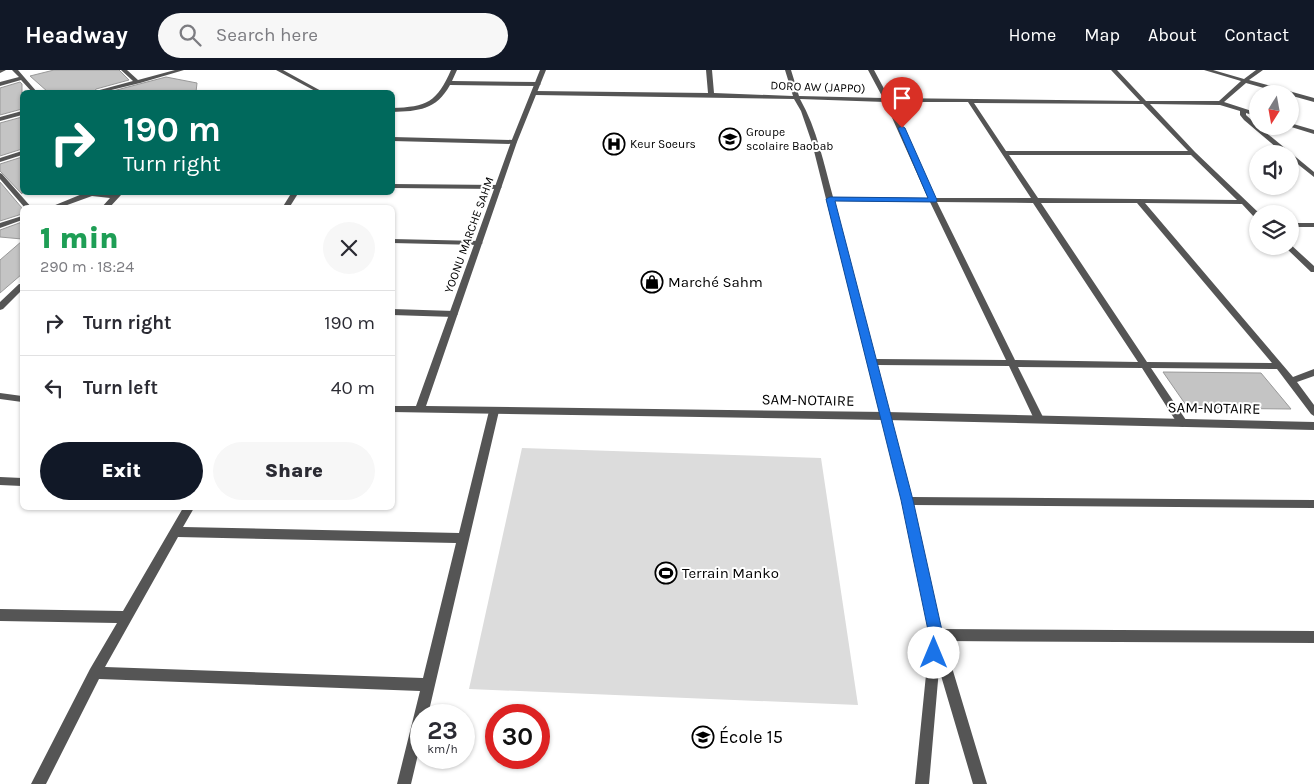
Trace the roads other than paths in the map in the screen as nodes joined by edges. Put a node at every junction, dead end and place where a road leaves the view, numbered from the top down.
1 (15, 70) edge
2 (124, 70) edge
3 (181, 70) edge
4 (278, 70) edge
5 (454, 70) edge
6 (543, 70) edge
7 (709, 70) edge
8 (788, 70) edge
9 (872, 70) edge
10 (1114, 70) edge
11 (1206, 70) edge
12 (1260, 70) edge
13 (22, 78) junction
14 (1244, 81) junction
15 (138, 82) junction
16 (449, 83) junction
17 (0, 84) edge
18 (538, 84) junction
19 (33, 90) edge
20 (106, 90) edge
21 (316, 90) edge
22 (534, 93) junction
23 (711, 95) junction
24 (796, 97) junction
25 (886, 100) junction
26 (969, 100) junction
27 (1314, 100) edge
28 (1144, 102) junction
29 (1220, 103) junction
30 (395, 110) edge
31 (1243, 110) junction
32 (1249, 112) edge
33 (20, 114) edge
34 (0, 119) edge
35 (1299, 127) edge
36 (1314, 132) edge
37 (395, 139) edge
38 (514, 142) junction
39 (1278, 145) edge
40 (1004, 153) junction
41 (1193, 153) junction
42 (20, 154) edge
43 (0, 160) edge
44 (1299, 162) edge
45 (1312, 173) edge
46 (0, 174) edge
47 (395, 186) edge
48 (499, 187) junction
49 (85, 195) edge
50 (116, 195) edge
51 (830, 199) junction
52 (933, 200) junction
53 (1034, 201) junction
54 (1139, 201) junction
55 (1242, 202) junction
56 (27, 205) edge
57 (60, 205) edge
58 (107, 205) edge
59 (1249, 208) edge
60 (20, 219) edge
61 (1299, 225) edge
62 (1314, 225) edge
63 (0, 226) edge
64 (395, 241) edge
65 (479, 242) junction
66 (1298, 255) edge
67 (1314, 270) edge
68 (20, 288) edge
69 (0, 307) edge
70 (395, 312) edge
71 (454, 314) junction
72 (872, 362) junction
73 (1012, 362) junction
74 (1144, 363) junction
75 (1280, 366) junction
76 (1314, 372) edge
77 (1292, 381) junction
78 (0, 396) edge
79 (20, 399) edge
80 (420, 409) junction
81 (395, 410) edge
82 (494, 411) junction
83 (1314, 412) edge
84 (886, 416) junction
85 (1039, 420) junction
86 (1183, 423) junction
87 (1314, 426) edge
88 (0, 481) edge
89 (20, 482) edge
90 (907, 500) junction
91 (1314, 504) edge
92 (187, 510) edge
93 (176, 532) junction
94 (463, 538) junction
95 (0, 615) edge
96 (127, 617) junction
97 (936, 635) junction
98 (1314, 637) edge
99 (95, 673) junction
100 (428, 685) junction
101 (38, 784) edge
102 (404, 784) edge
103 (922, 784) edge
104 (980, 784) edge

1 - 13 street
2 - 15 street
3 - 15 street
4 - 21 street
5 - 16 street
6 - 18 street, YOONU MARCHE SAHM
7 - 23 street
8 - 24 street
9 - 25 street
10 - 28 street
11 - 14 street
12 - 14 street
13 - 17 street
13 - 19 street
14 - 27 street
14 - 29 street
15 - 20 street
16 - 18 street
16 - 30 street
18 - 22 street, YOONU MARCHE SAHM
22 - 23 street, DORO AW (JAPPO)
22 - 38 street, YOONU MARCHE SAHM
23 - 24 street, DORO AW (JAPPO)
24 - 25 street, DORO AW (JAPPO)
24 - 51 street
25 - 26 street, DORO AW (JAPPO)
25 - 52 street
26 - 28 street, DORO AW (JAPPO)
26 - 40 street
28 - 29 street, DORO AW (JAPPO)
28 - 41 street
29 - 31 street, DORO AW (JAPPO)
31 - 32 street, DORO AW (JAPPO)
31 - 39 street
33 - 34 street
35 - 36 street
37 - 38 street
38 - 48 street, YOONU MARCHE SAHM
40 - 41 street
40 - 53 street
41 - 55 street
42 - 43 street
44 - 45 street
46 - 56 street
47 - 48 street
48 - 65 street, YOONU MARCHE SAHM
49 - 57 street
50 - 58 street
51 - 52 street
51 - 72 street
52 - 53 street
52 - 73 street
53 - 54 street
53 - 74 street
54 - 55 street
54 - 75 street
55 - 59 street
60 - 63 street
61 - 62 street
64 - 65 street
65 - 71 street, YOONU MARCHE SAHM
66 - 67 street
68 - 69 street
70 - 71 street
71 - 80 street, YOONU MARCHE SAHM
72 - 73 street
72 - 84 street
73 - 74 street
73 - 85 street
74 - 75 street
74 - 86 street
75 - 77 street
76 - 77 street
77 - 83 street
78 - 79 street
80 - 81 street, SAM-NOTAIRE
80 - 82 street, SAM-NOTAIRE
82 - 84 street, SAM-NOTAIRE
82 - 94 street
84 - 85 street, SAM-NOTAIRE
84 - 90 street
85 - 86 street, SAM-NOTAIRE
86 - 87 street, SAM-NOTAIRE
88 - 89 street
90 - 91 street
90 - 97 street
92 - 93 street
93 - 94 street
93 - 96 street
94 - 100 street
95 - 96 street
96 - 99 street
97 - 98 street
97 - 103 street
97 - 104 street
99 - 100 street
99 - 101 street
100 - 102 street

